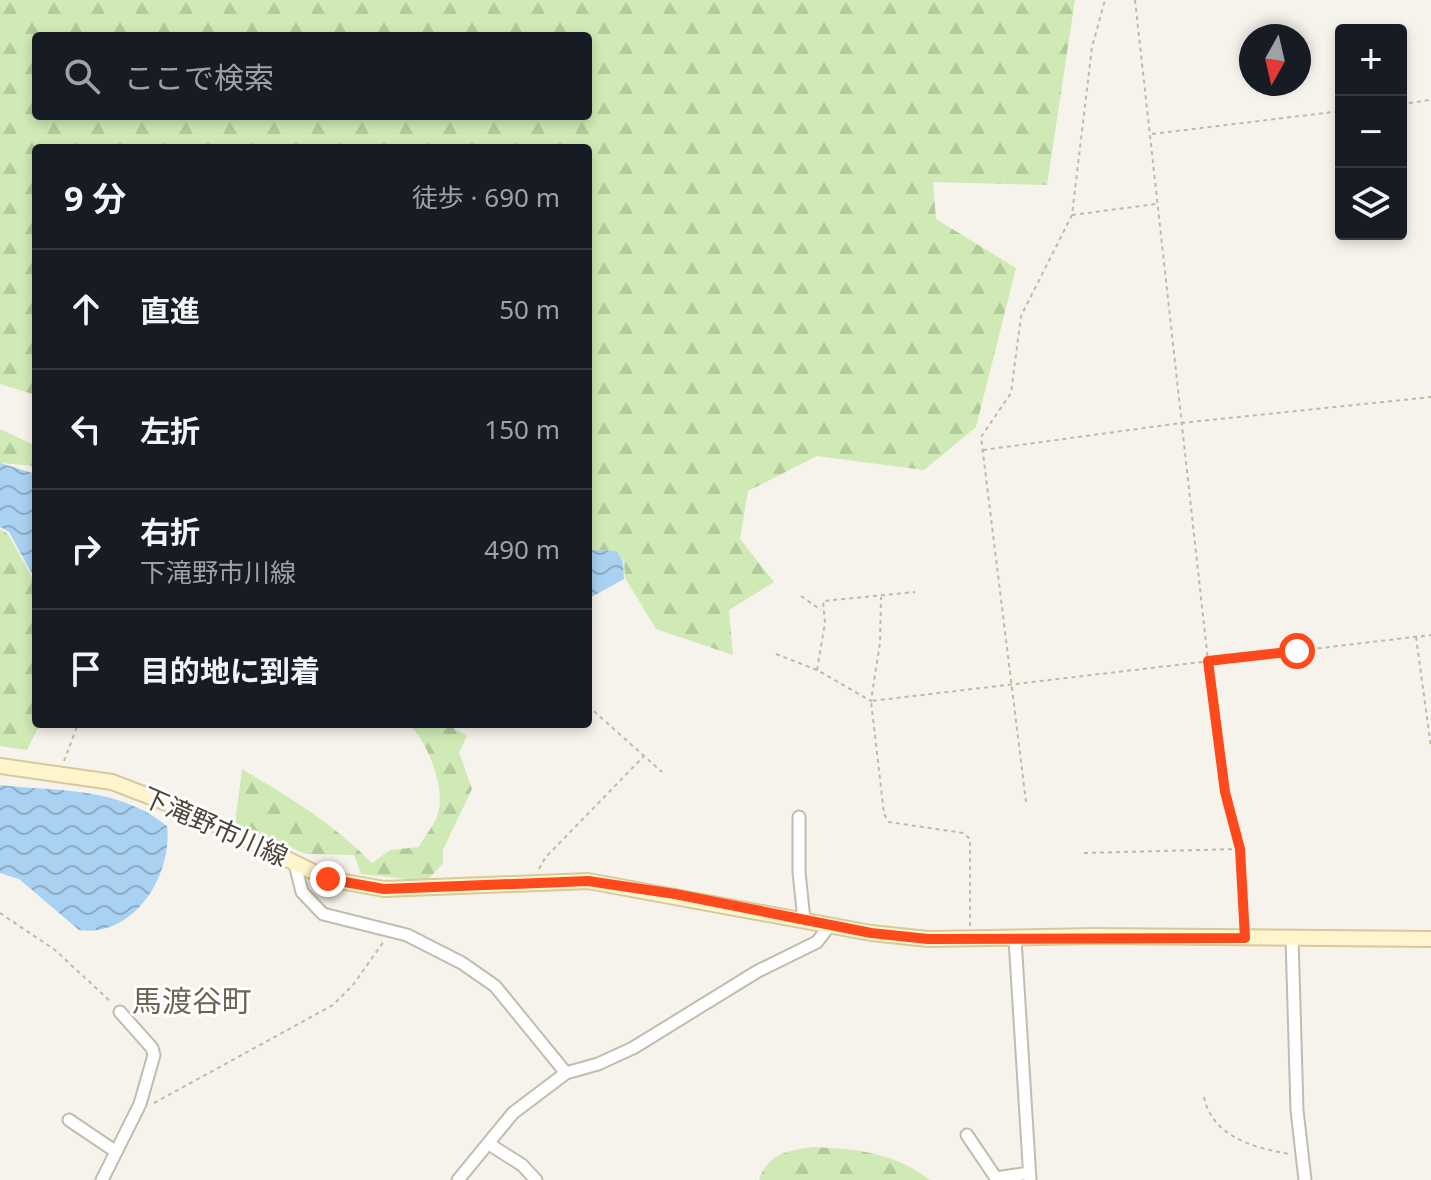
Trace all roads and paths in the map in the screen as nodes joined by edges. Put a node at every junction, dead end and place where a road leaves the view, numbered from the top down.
1 (1105, 0) edge
2 (1135, 0) edge
3 (1431, 100) edge
4 (1407, 103) edge
5 (1335, 112) edge
6 (1150, 134) junction
7 (1157, 203) junction
8 (1072, 215) junction
9 (1431, 397) edge
10 (1181, 423) junction
11 (983, 450) junction
12 (915, 592) dead end
13 (801, 596) dead end
14 (881, 597) junction
15 (822, 610) junction
16 (1431, 635) edge
17 (1416, 637) junction
18 (776, 654) dead end
19 (1208, 661) junction
20 (817, 670) junction
21 (1010, 685) junction
22 (871, 701) junction
23 (592, 710) edge
24 (77, 728) edge
25 (1431, 747) edge
26 (644, 756) junction
27 (0, 766) edge
28 (662, 772) dead end
29 (60, 773) junction
30 (1026, 802) dead end
31 (799, 817) dead end
32 (1240, 849) junction
33 (1084, 853) dead end
34 (295, 864) junction
35 (540, 881) junction
36 (0, 913) edge
37 (804, 920) junction
38 (830, 925) junction
39 (390, 930) junction
40 (1292, 937) junction
41 (1245, 938) junction
42 (1015, 939) junction
43 (1431, 939) edge
44 (970, 940) junction
45 (120, 1012) joint
46 (566, 1073) junction
47 (1204, 1097) dead end
48 (139, 1106) junction
49 (69, 1120) dead end
50 (967, 1135) dead end
51 (489, 1144) junction
52 (115, 1151) junction
53 (1302, 1156) junction
54 (1029, 1176) edge
55 (102, 1180) edge
56 (458, 1180) edge
57 (536, 1180) edge
58 (1305, 1180) edge

1 - 8 path
2 - 6 path
3 - 4 path
5 - 6 path
6 - 7 path
7 - 8 path
7 - 10 path
8 - 11 path
9 - 10 path
10 - 11 path
10 - 19 path
11 - 21 path
12 - 14 path
13 - 15 path
14 - 15 path
14 - 22 path
15 - 20 path
16 - 17 path
17 - 19 path
17 - 25 path
18 - 20 path
19 - 21 path
19 - 32 path
20 - 22 path
21 - 22 path
21 - 30 path
22 - 44 path
23 - 26 path
24 - 29 path
26 - 28 path
26 - 35 path
27 - 29 main road, 下滝野市川線
29 - 34 main road, 下滝野市川線
31 - 37 street
32 - 33 path
32 - 41 path
34 - 35 main road, 下滝野市川線
34 - 39 street
35 - 37 main road, 下滝野市川線
36 - 45 path
37 - 38 main road, 下滝野市川線
38 - 44 main road, 下滝野市川線
38 - 46 street
39 - 46 street
39 - 48 path
40 - 41 main road, 下滝野市川線
40 - 43 main road, 下滝野市川線
40 - 53 street
41 - 42 main road, 下滝野市川線
42 - 44 main road, 下滝野市川線
42 - 54 street
45 - 48 street
46 - 51 street
47 - 53 path
48 - 52 street
49 - 52 street
50 - 54 street
51 - 56 street
51 - 57 street
52 - 55 street
53 - 58 street

